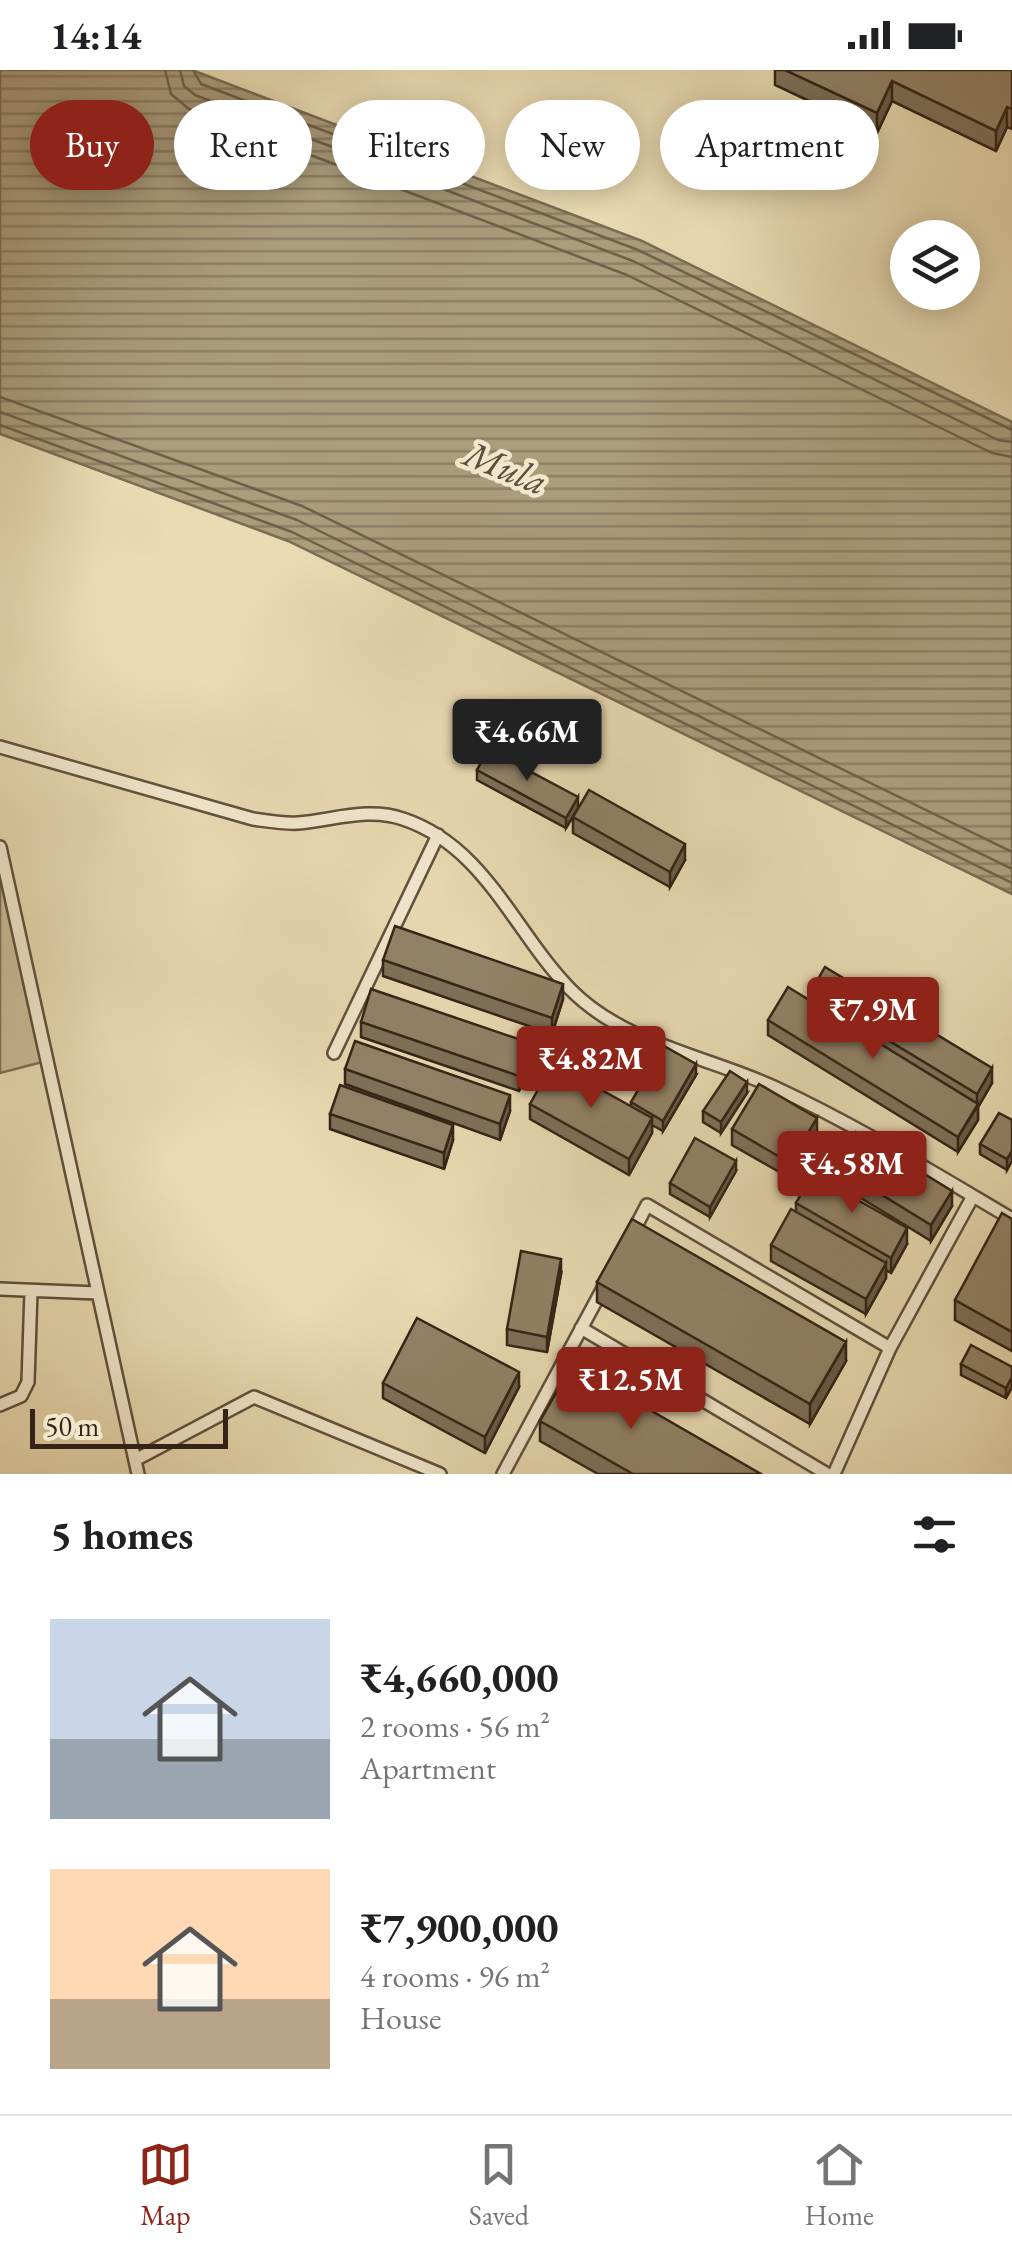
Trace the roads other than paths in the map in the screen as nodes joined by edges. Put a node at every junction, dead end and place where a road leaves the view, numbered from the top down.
1 (0, 747) edge
2 (438, 835) junction
3 (0, 847) edge
4 (334, 1053) dead end
5 (972, 1196) junction
6 (1012, 1219) edge
7 (628, 1240) edge
8 (610, 1276) edge
9 (0, 1289) edge
10 (31, 1291) junction
11 (98, 1293) junction
12 (581, 1328) junction
13 (890, 1348) junction
14 (0, 1405) edge
15 (137, 1458) junction
16 (138, 1474) edge
17 (440, 1474) edge
18 (503, 1474) edge
19 (831, 1474) edge

1 - 2 lane
2 - 4 lane
2 - 5 lane
3 - 11 lane
5 - 6 lane
5 - 13 lane
7 - 13 lane
8 - 12 lane
9 - 10 lane
10 - 11 lane
10 - 14 lane
11 - 15 lane
12 - 18 lane
12 - 19 lane
13 - 19 lane
15 - 16 lane
15 - 17 lane

